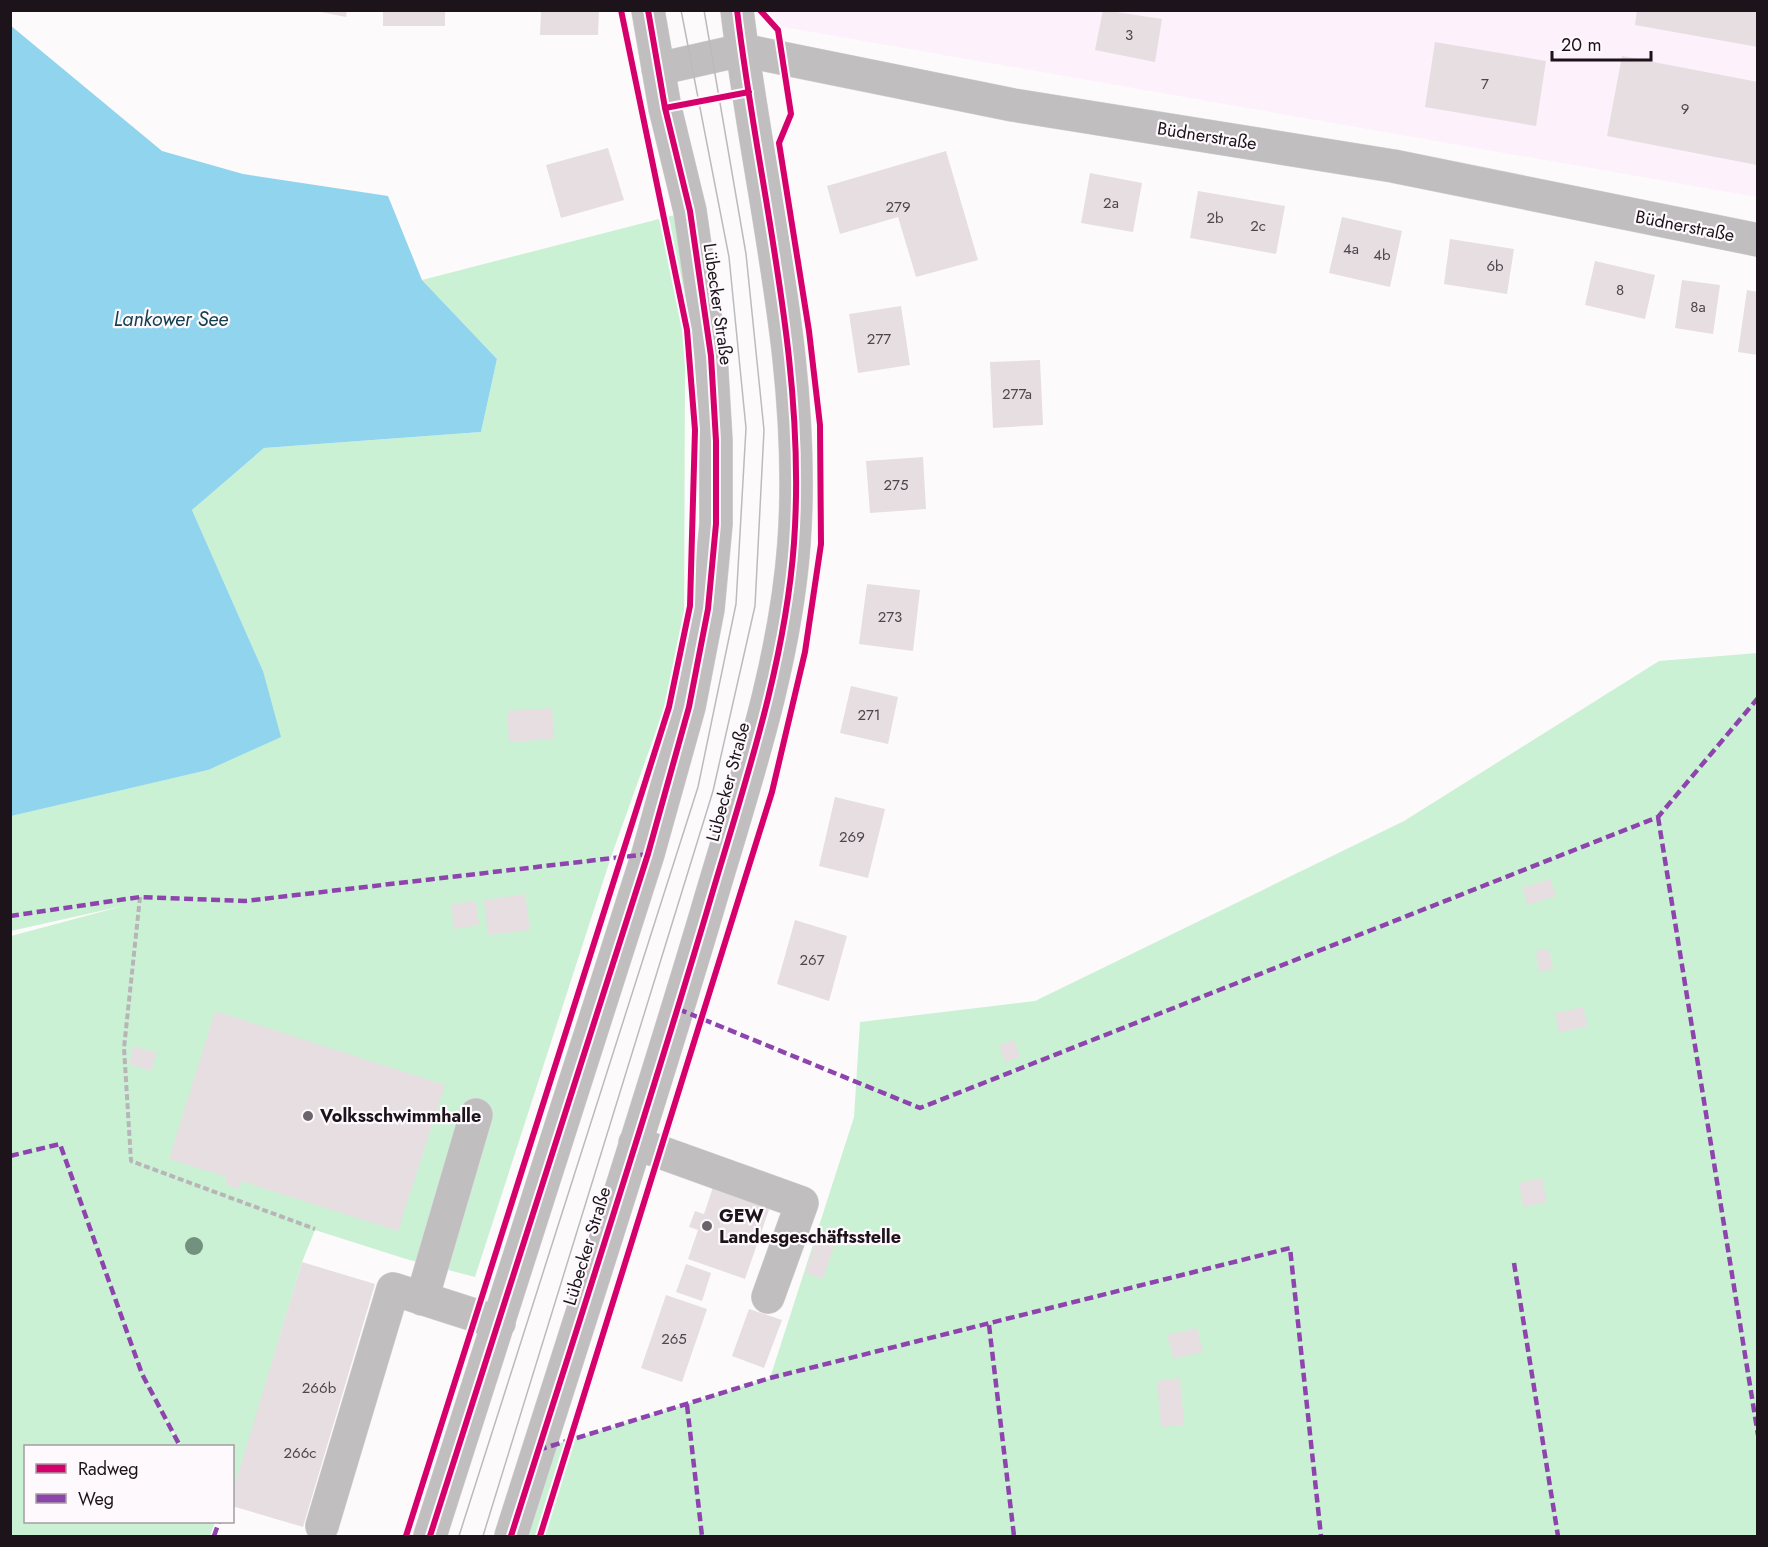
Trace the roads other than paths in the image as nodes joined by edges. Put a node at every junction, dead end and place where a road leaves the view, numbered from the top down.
1 (648, 10) edge
2 (737, 10) edge
3 (742, 50) junction
4 (658, 69) junction
5 (1758, 240) edge
6 (476, 1114) dead end
7 (635, 1143) junction
8 (768, 1297) dead end
9 (422, 1299) junction
10 (499, 1323) junction
11 (322, 1526) dead end
12 (430, 1536) edge
13 (512, 1536) edge

1 - 4 street, Lübecker Straße
2 - 3 street, Lübecker Straße
3 - 4 street, Büdnerstraße
3 - 5 street, Büdnerstraße
3 - 7 street, Lübecker Straße
4 - 10 street, Lübecker Straße
6 - 9 street
7 - 8 street
7 - 13 street, Lübecker Straße
9 - 10 street
9 - 11 street
10 - 12 street, Lübecker Straße

